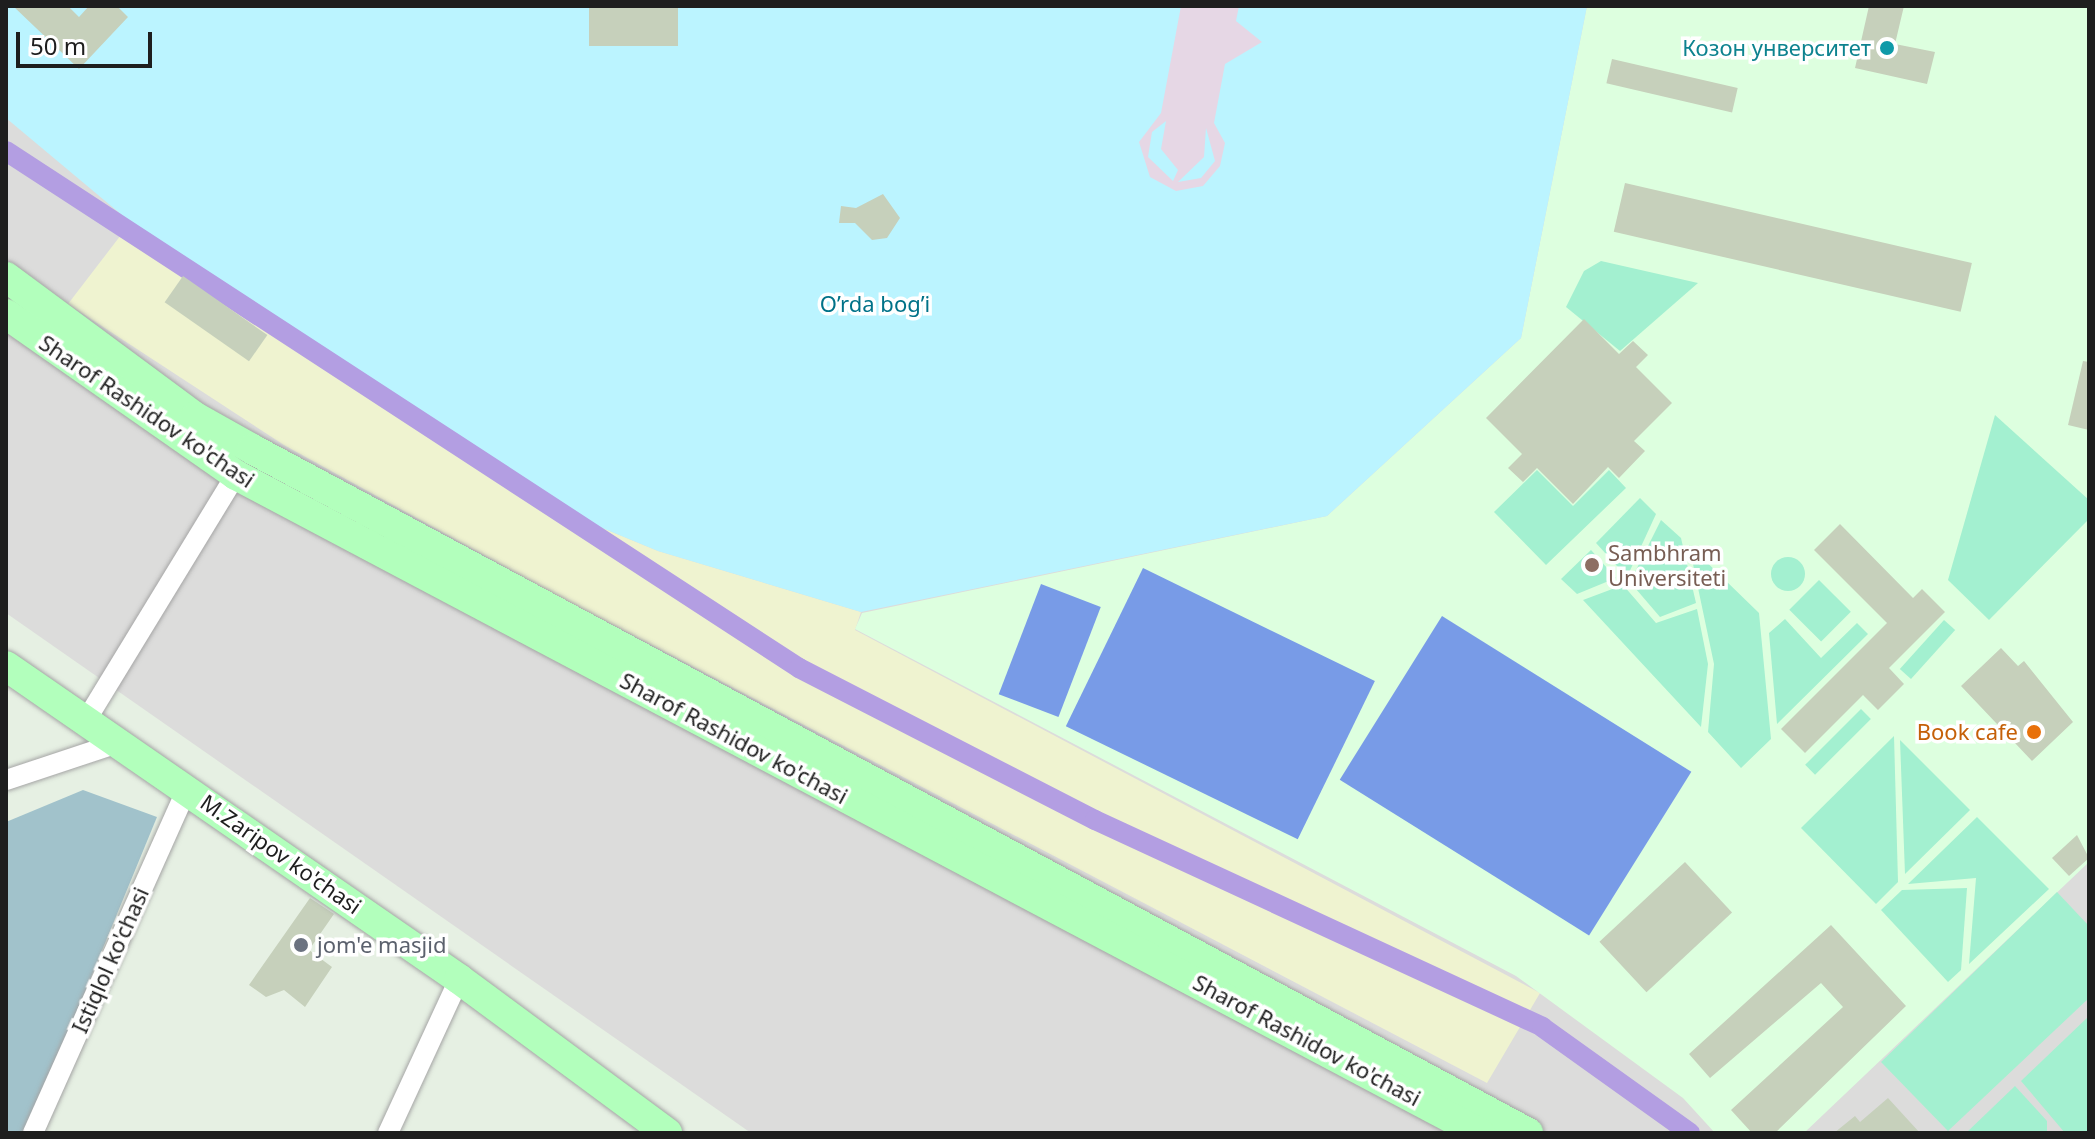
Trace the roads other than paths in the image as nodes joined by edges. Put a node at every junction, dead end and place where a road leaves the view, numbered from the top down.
1 (6, 277) edge
2 (6, 314) edge
3 (252, 449) junction
4 (236, 475) junction
5 (6, 666) edge
6 (85, 722) junction
7 (118, 743) junction
8 (6, 780) edge
9 (187, 788) junction
10 (459, 979) junction
11 (33, 1133) edge
12 (388, 1133) edge
13 (667, 1133) edge
14 (1480, 1133) edge
15 (1528, 1133) edge

1 - 3 street
2 - 4 street, Sharof Rashidov ko'chasi
3 - 4 street
3 - 15 street
4 - 6 street
4 - 14 street, Sharof Rashidov ko'chasi
5 - 6 street, M.Zaripov ko'chasi
6 - 7 street, M.Zaripov ko'chasi
7 - 8 street
7 - 9 street, M.Zaripov ko'chasi
9 - 10 street, M.Zaripov ko'chasi
9 - 11 street, Istiqlol ko'chasi
10 - 12 street
10 - 13 street, M.Zaripov ko'chasi

